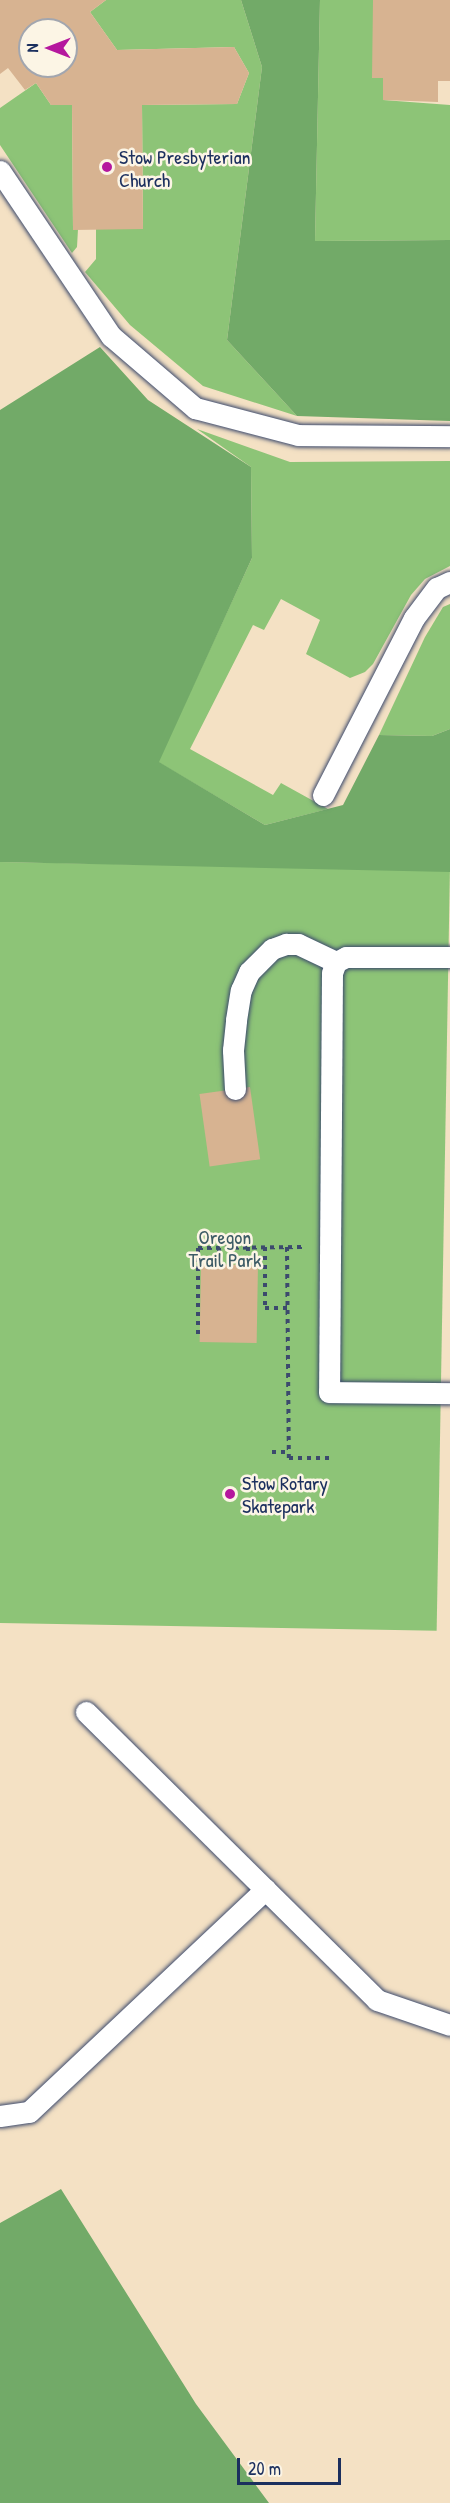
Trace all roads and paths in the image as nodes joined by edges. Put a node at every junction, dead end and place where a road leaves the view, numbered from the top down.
1 (0, 171) edge
2 (450, 436) edge
3 (450, 582) edge
4 (323, 795) dead end
5 (450, 957) edge
6 (336, 962) junction
7 (235, 1089) dead end
8 (330, 1246) junction
9 (248, 1247) junction
10 (265, 1247) junction
11 (287, 1247) junction
12 (219, 1248) junction
13 (220, 1264) dead end
14 (248, 1265) dead end
15 (287, 1308) junction
16 (198, 1334) dead end
17 (450, 1393) edge
18 (273, 1452) dead end
19 (289, 1452) junction
20 (329, 1458) dead end
21 (86, 1712) dead end
22 (266, 1889) junction
23 (450, 2025) edge
24 (0, 2116) edge

1 - 2 lane
3 - 4 lane
5 - 6 lane
6 - 7 lane
6 - 8 lane
8 - 11 path
8 - 17 lane
9 - 10 path
9 - 12 path
9 - 14 path
10 - 11 path
10 - 15 path
11 - 15 path
12 - 13 path
12 - 16 path
15 - 19 path
18 - 19 path
19 - 20 path
21 - 22 lane
22 - 23 lane
22 - 24 lane

